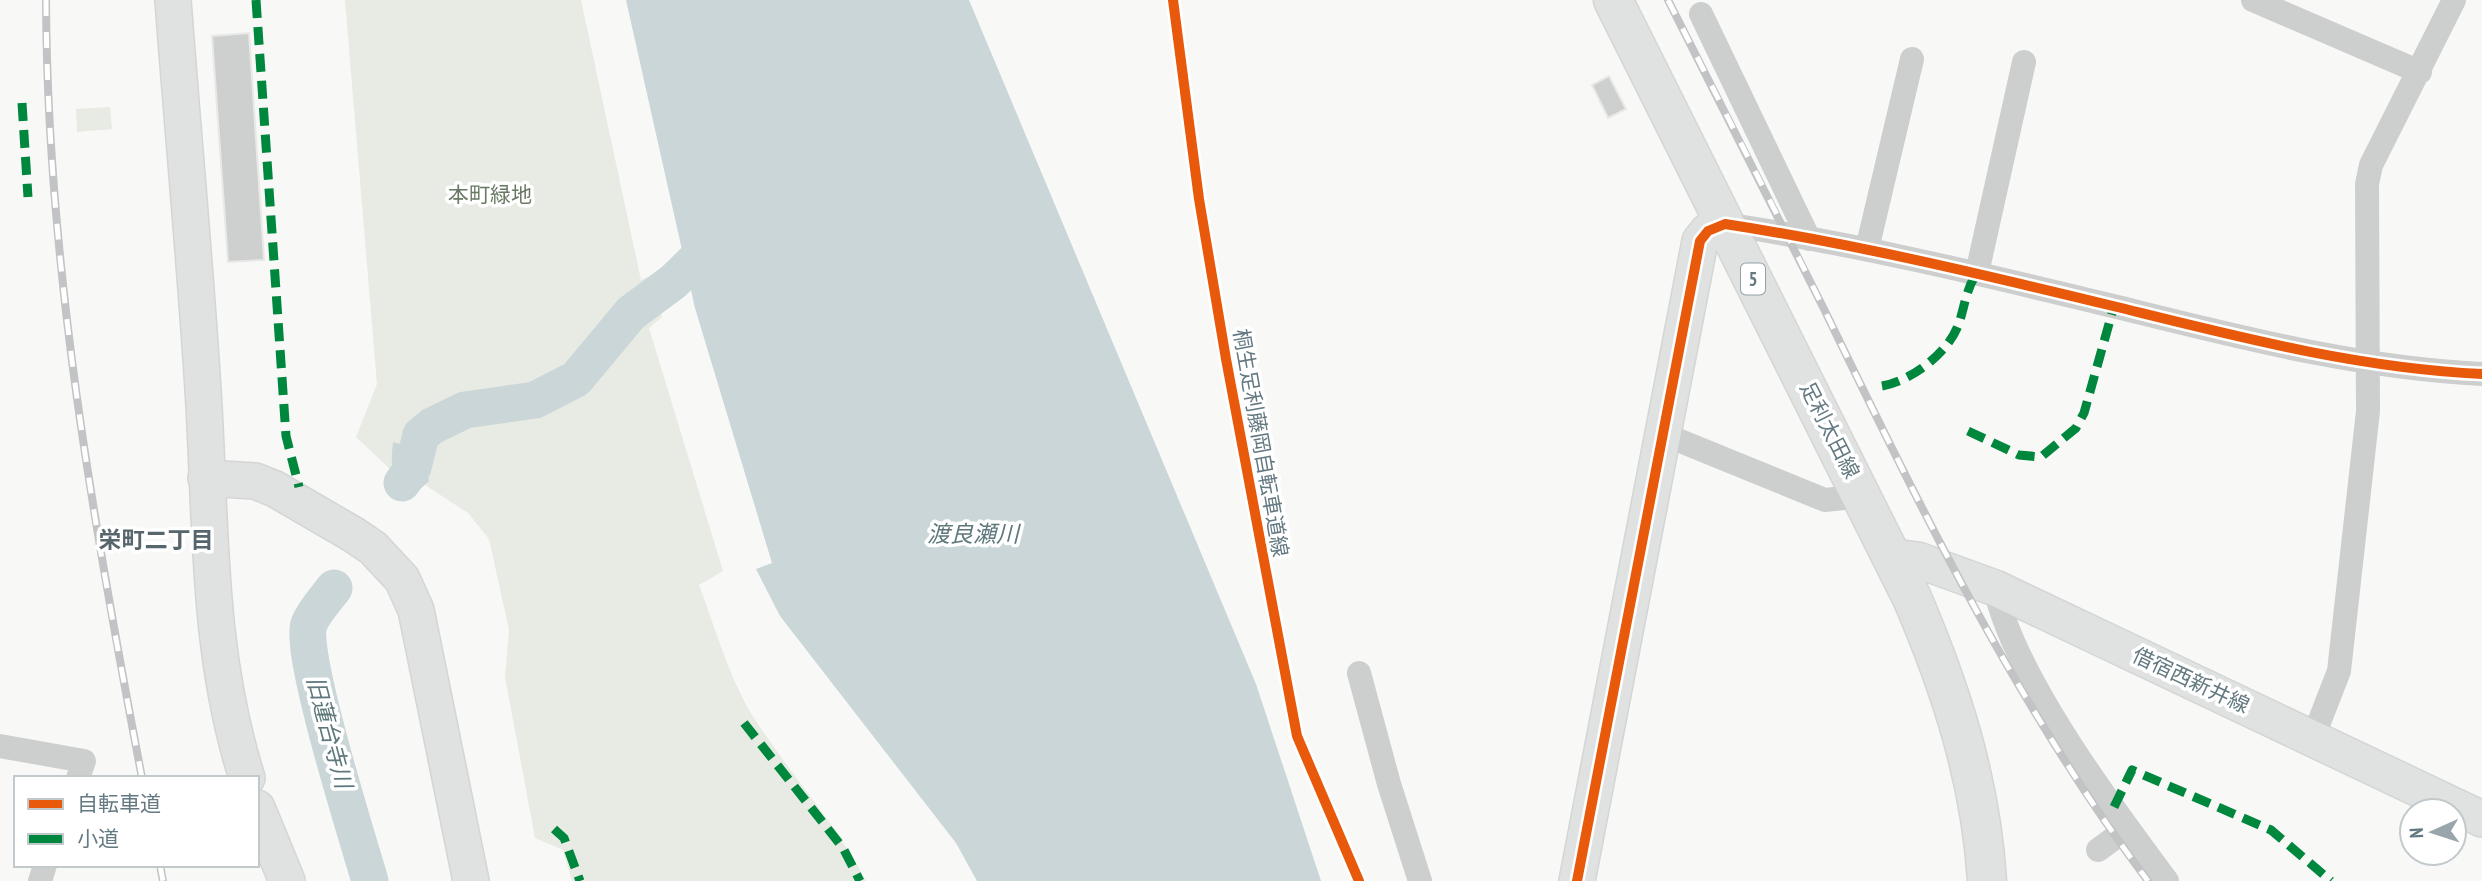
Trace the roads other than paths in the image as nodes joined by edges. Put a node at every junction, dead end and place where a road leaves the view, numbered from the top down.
1 (173, 0) edge
2 (1613, 0) edge
3 (2253, 0) edge
4 (2454, 0) edge
5 (1701, 15) dead end
6 (1912, 59) dead end
7 (2024, 62) dead end
8 (2420, 72) junction
9 (1725, 224) junction
10 (1809, 239) junction
11 (1867, 249) junction
12 (1977, 273) junction
13 (2368, 362) junction
14 (2482, 374) edge
15 (1663, 435) junction
16 (206, 478) junction
17 (1863, 496) junction
18 (1894, 557) junction
19 (1995, 588) junction
20 (1359, 674) dead end
21 (2313, 738) junction
22 (0, 746) edge
23 (79, 776) edge
24 (246, 776) edge
25 (259, 813) edge
26 (2482, 819) edge
27 (2128, 828) junction
28 (2098, 850) dead end
29 (287, 881) edge
30 (471, 881) edge
31 (1420, 881) edge
32 (1577, 881) edge
33 (1987, 881) edge
34 (2167, 881) edge

1 - 16 street
2 - 9 main road, 足利太田線 / 5
3 - 8 street
4 - 8 street
5 - 10 street
6 - 11 street
7 - 12 street
8 - 13 street
9 - 10 street
9 - 15 street
9 - 17 main road, 足利太田線 / 5
10 - 11 street
11 - 12 street
12 - 13 street
13 - 14 street
13 - 21 street
15 - 17 street
15 - 32 street
16 - 24 street
16 - 30 street
17 - 18 main road, 足利太田線 / 5
18 - 19 street, 借宿西新井線
18 - 33 main road, 足利太田線 / 5
19 - 21 street, 借宿西新井線
19 - 27 street
20 - 31 street
21 - 26 street, 借宿西新井線
22 - 23 street
25 - 29 street
27 - 28 street
27 - 34 street

